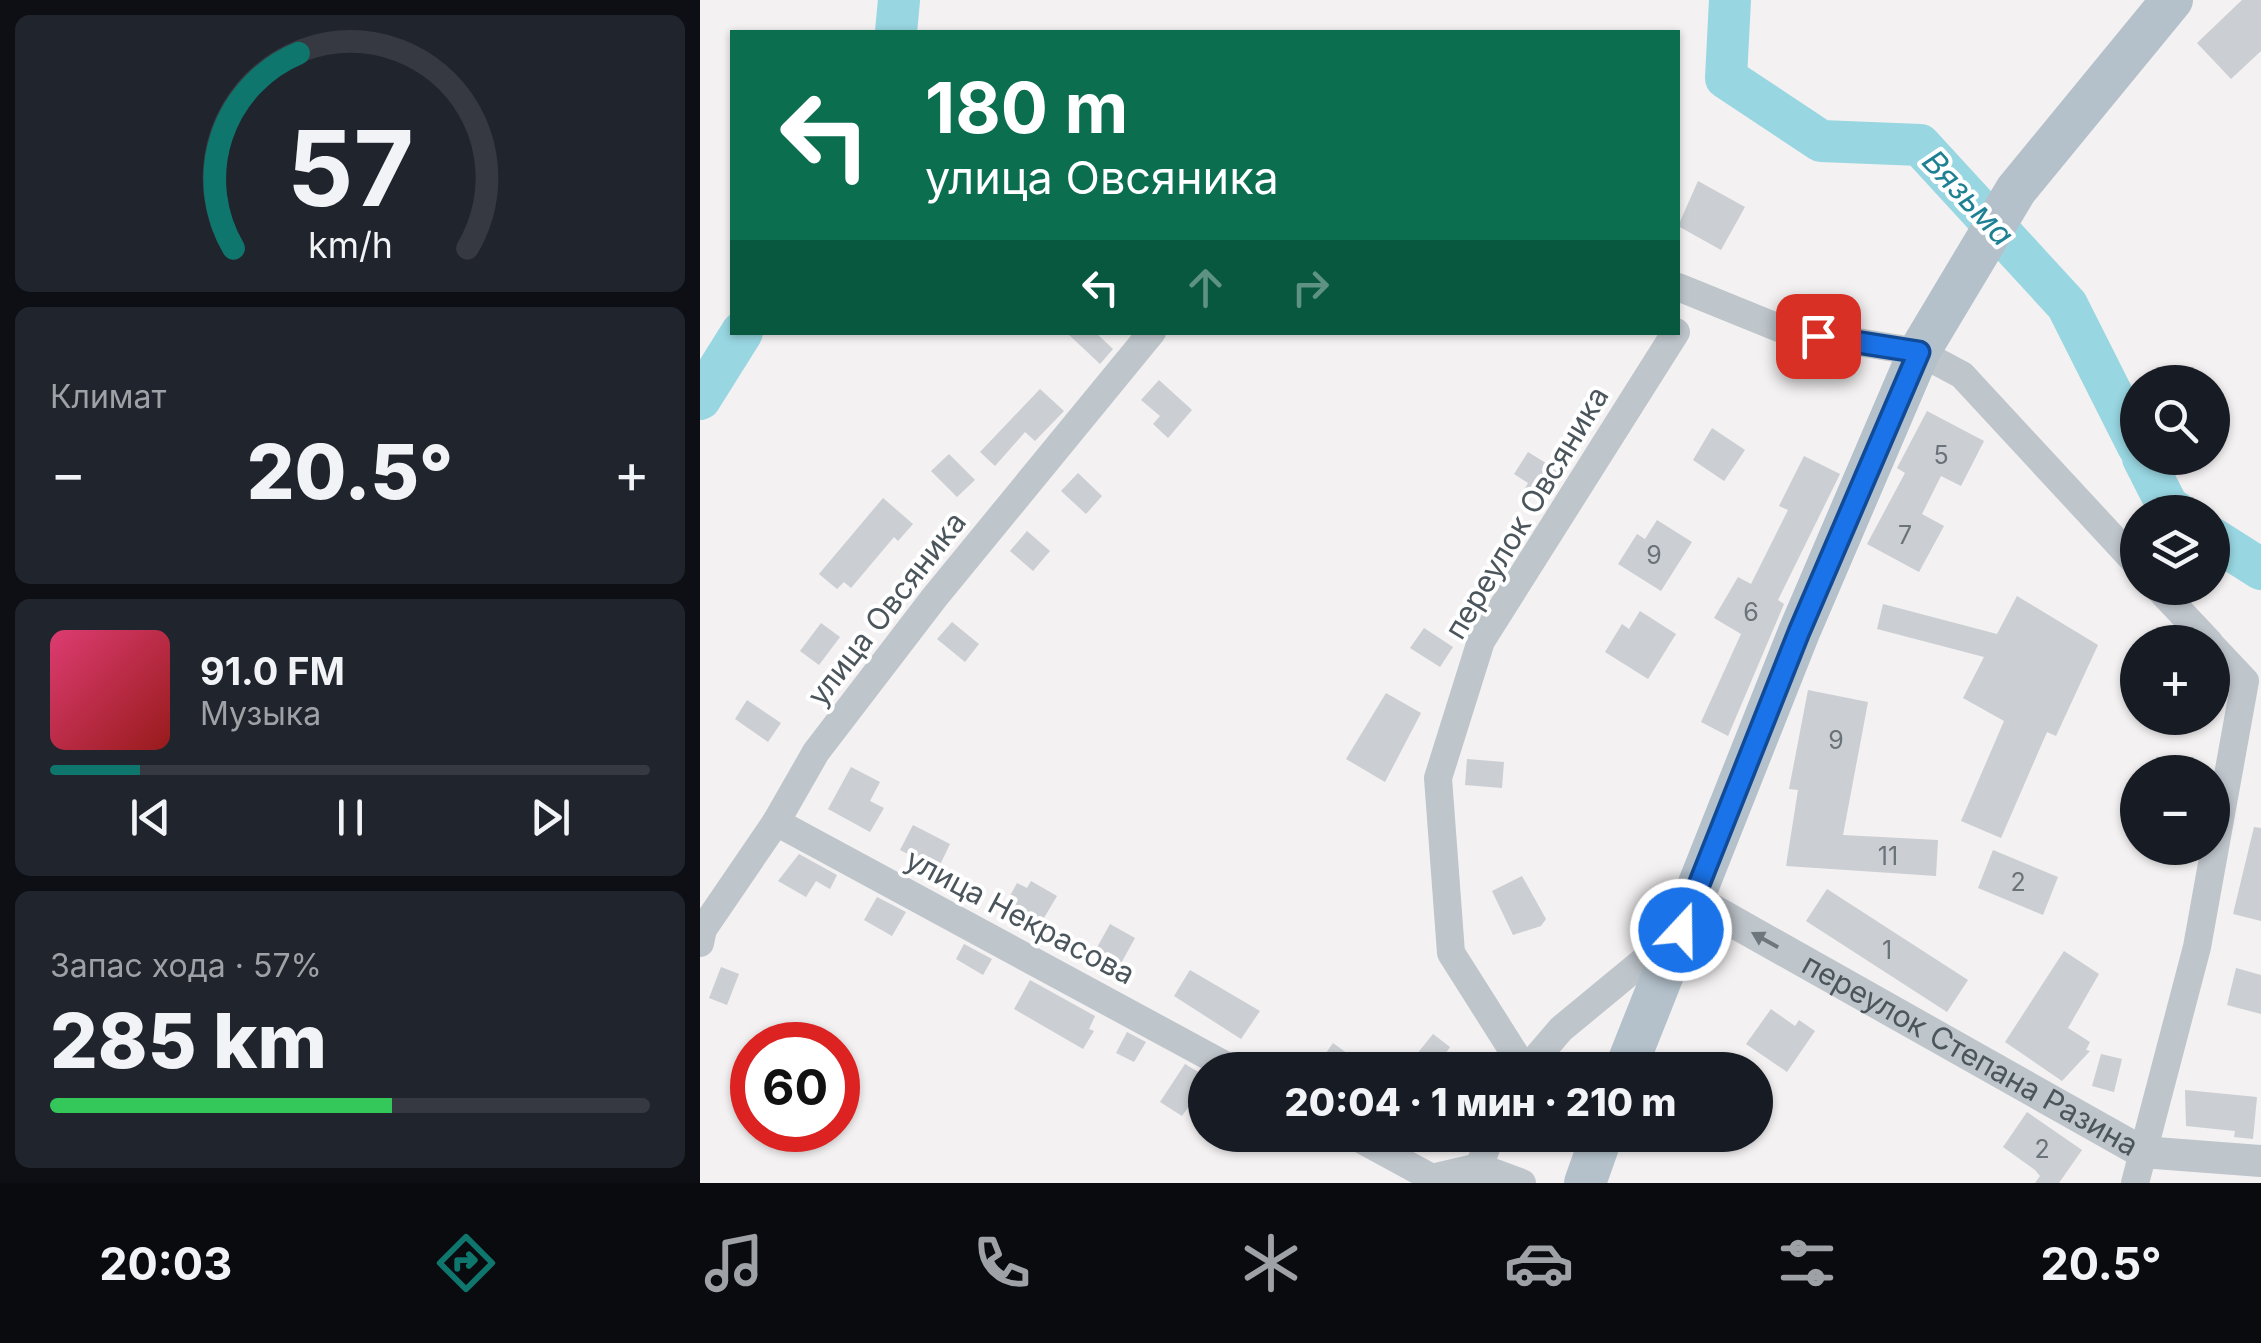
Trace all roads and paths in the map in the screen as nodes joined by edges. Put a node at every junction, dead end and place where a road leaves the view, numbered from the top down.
1 (2172, 0) edge
2 (1688, 292) edge
3 (1680, 320) edge
4 (1150, 335) edge
5 (1674, 335) edge
6 (1919, 352) junction
7 (2120, 546) edge
8 (2174, 605) edge
9 (2193, 625) edge
10 (2230, 665) edge
11 (776, 822) junction
12 (1687, 914) junction
13 (700, 943) edge
14 (1201, 1052) edge
15 (1514, 1052) edge
16 (1541, 1052) edge
17 (1632, 1052) edge
18 (1384, 1152) edge
19 (1481, 1152) edge
20 (1596, 1152) edge
21 (2261, 1161) edge
22 (2139, 1168) edge
23 (1469, 1175) edge
24 (1522, 1183) edge
25 (1584, 1183) edge

1 - 6 main road
2 - 3 street, переулок Овсяника
2 - 6 street
4 - 11 street, улица Овсяника
5 - 15 street, переулок Овсяника
6 - 7 street
6 - 12 main road
8 - 9 street
10 - 22 street
11 - 13 street, улица Овсяника
11 - 14 street, улица Некрасова
12 - 16 street
12 - 17 main road
22 -> 12 street, переулок Степана Разина
18 - 23 street
19 - 23 street
20 - 25 main road
21 - 22 street, переулок Степана Разина
23 - 24 street

